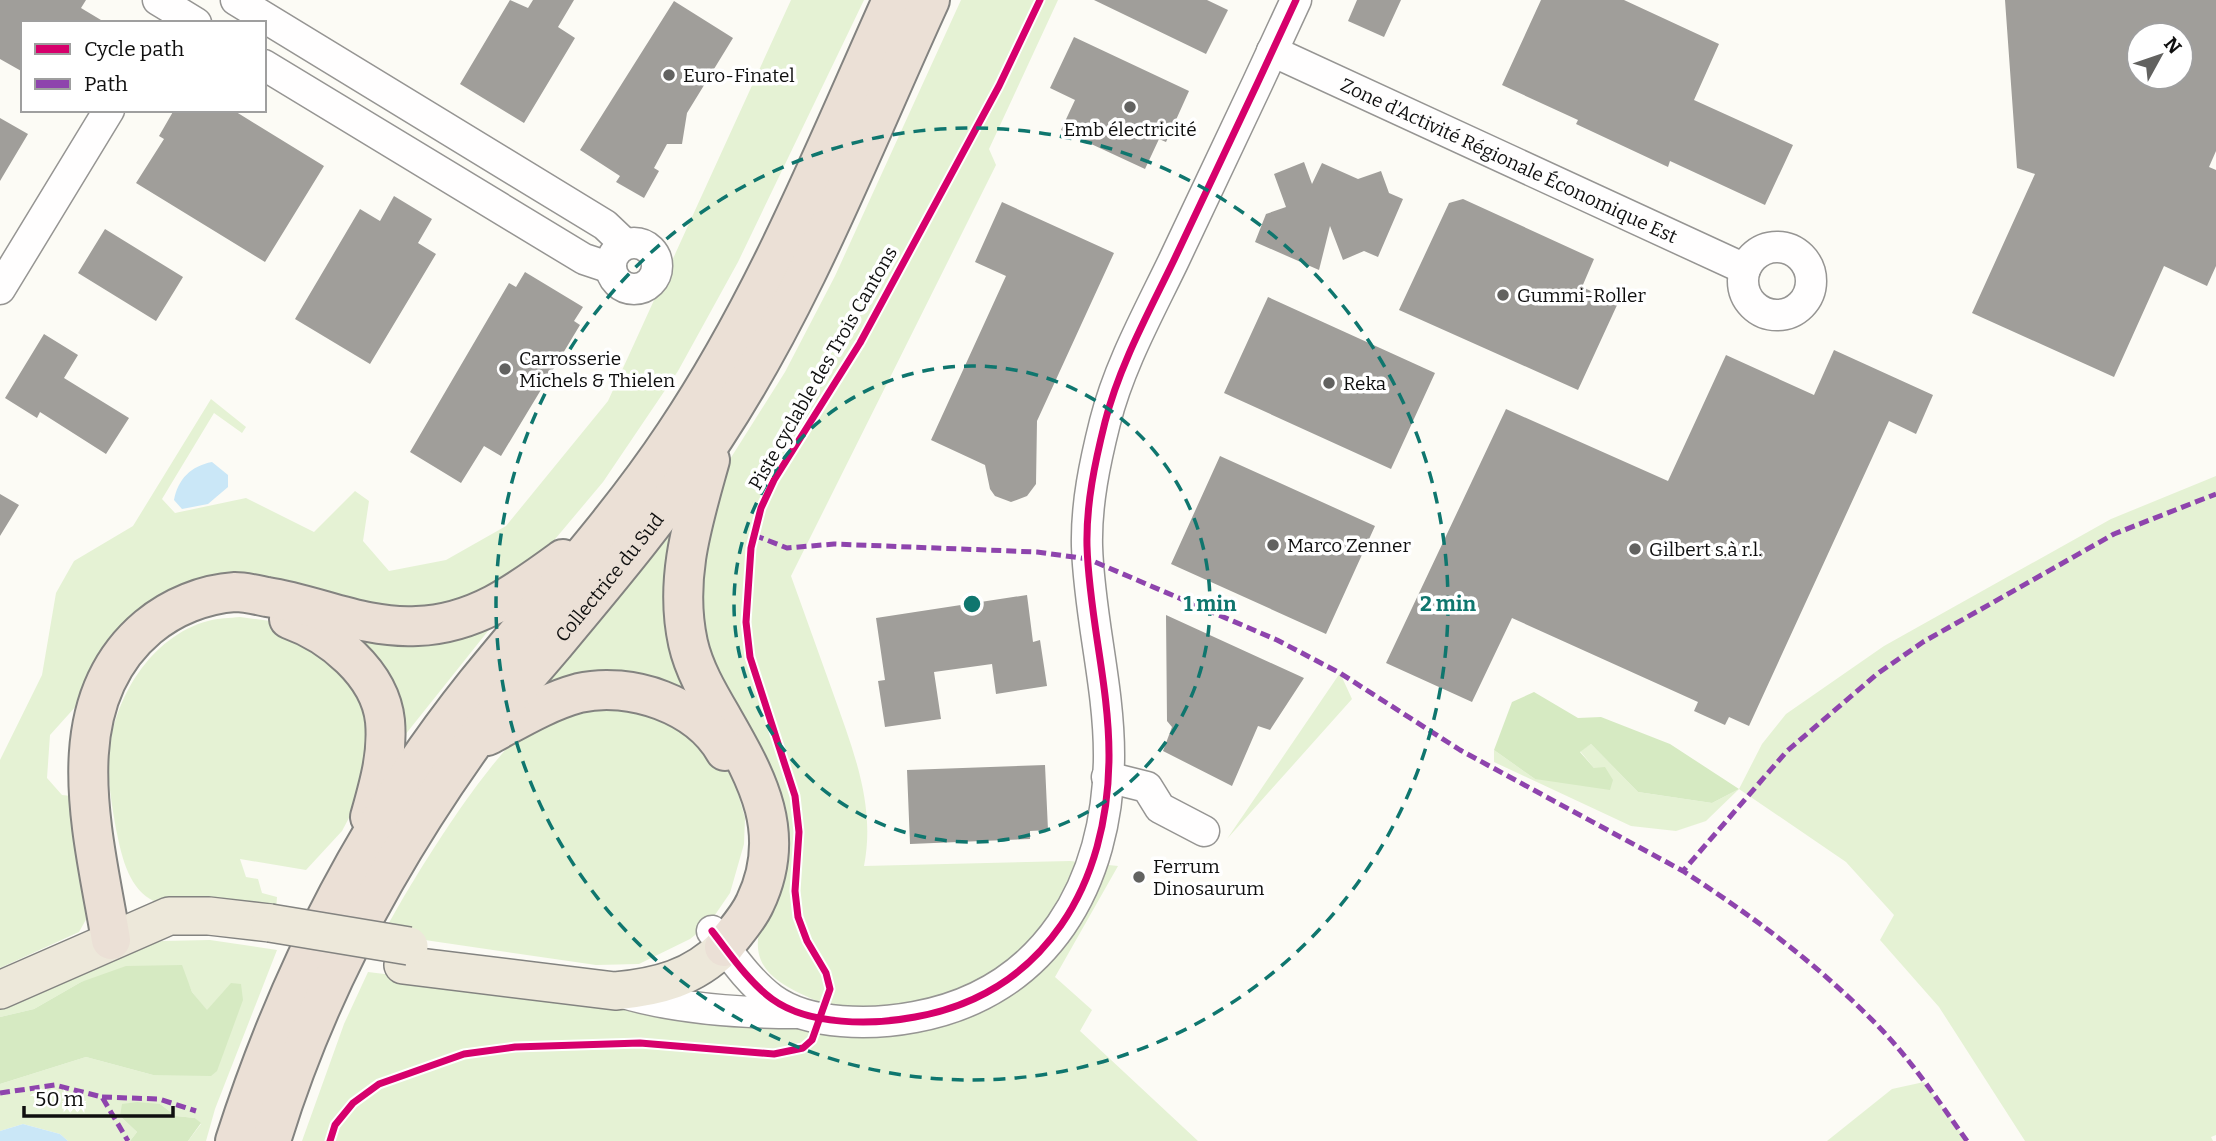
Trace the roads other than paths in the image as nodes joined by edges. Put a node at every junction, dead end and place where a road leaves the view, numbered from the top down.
1 (236, 0) edge
2 (892, 0) edge
3 (930, 0) edge
4 (1296, 0) edge
5 (1272, 51) junction
6 (266, 66) edge
7 (108, 112) edge
8 (1745, 268) dead end
9 (0, 289) edge
10 (716, 435) junction
11 (608, 526) junction
12 (472, 743) junction
13 (1107, 777) junction
14 (1204, 831) dead end
15 (358, 861) junction
16 (120, 937) junction
17 (718, 939) junction
18 (406, 956) junction
19 (0, 990) edge
20 (615, 991) junction
21 (803, 1013) junction
22 (235, 1141) edge
23 (271, 1141) edge

1 - 6 street
2 - 11 highway, Collectrice du Sud
3 - 10 highway, Collectrice du Sud
4 - 5 street
5 - 8 street, Zone d'Activité Régionale Économique Est
5 - 13 street
7 - 9 street
10 - 12 highway, Collectrice du Sud
10 - 17 highway
11 - 15 highway, Collectrice du Sud
11 - 16 highway
12 - 17 highway
12 - 23 highway, Collectrice du Sud
13 - 14 street
13 - 21 street
15 - 16 highway
15 - 22 highway, Collectrice du Sud
16 - 18 main road
16 - 19 main road
17 - 18 main road
17 - 20 main road
17 - 21 street
18 - 20 main road
20 - 21 street

